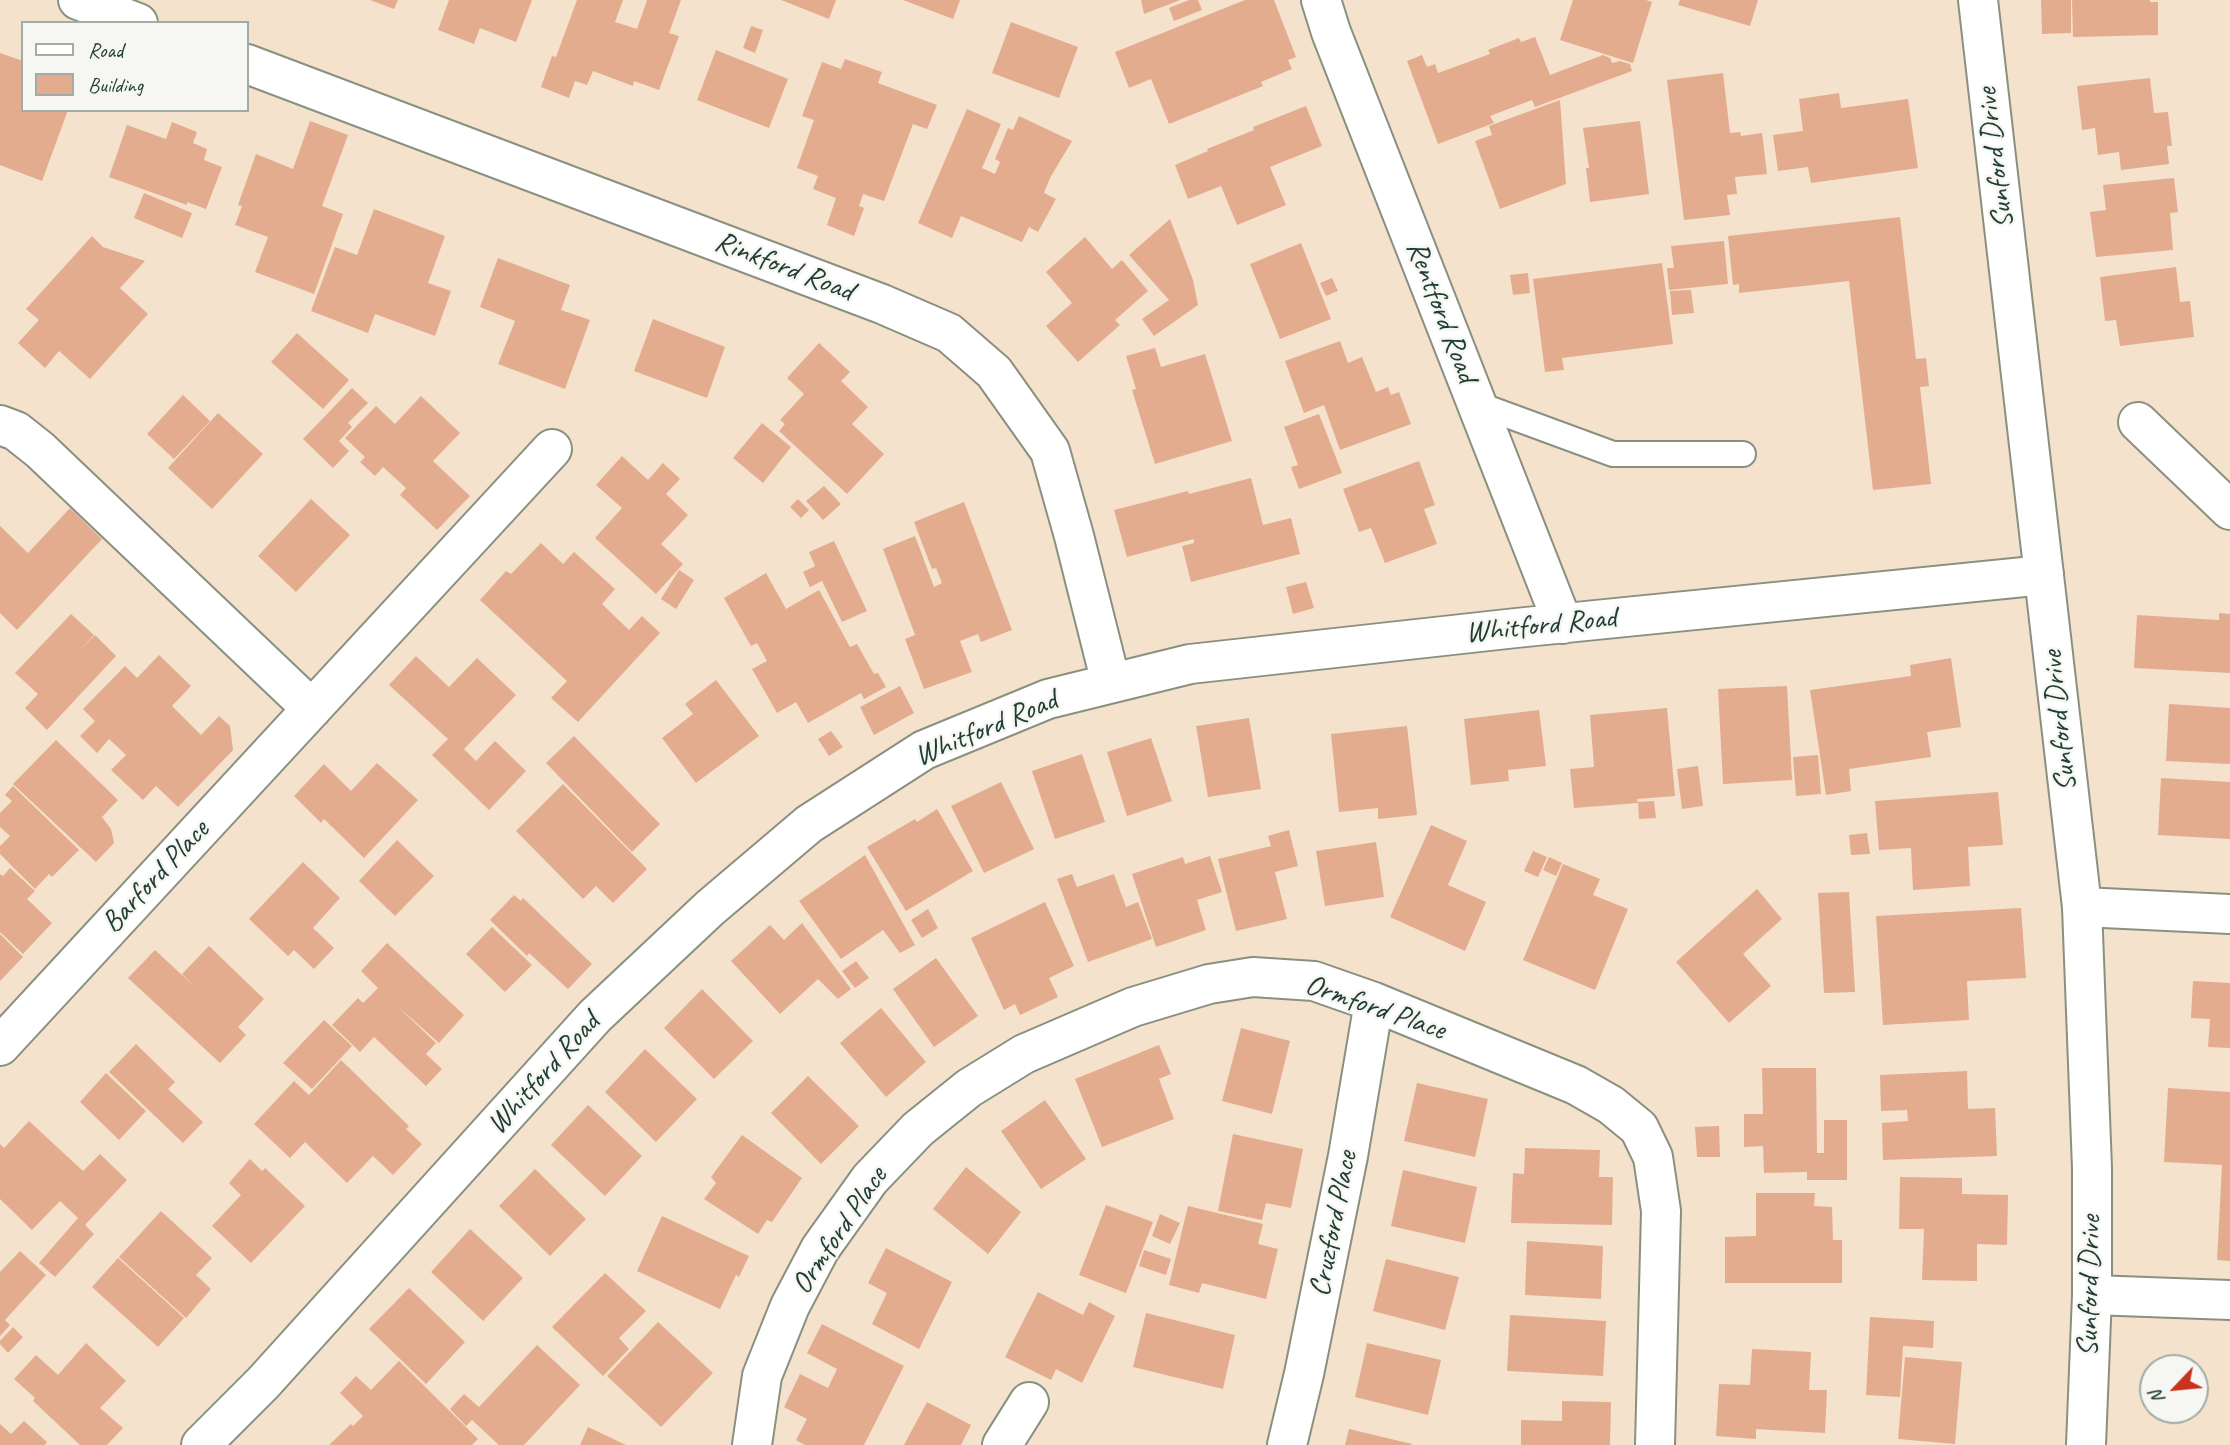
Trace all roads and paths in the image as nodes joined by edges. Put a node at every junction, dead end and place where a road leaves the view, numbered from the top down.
1 (78, 0) edge
2 (1321, 0) edge
3 (1978, 0) edge
4 (133, 21) edge
5 (248, 64) edge
6 (1477, 404) junction
7 (2138, 422) dead end
8 (0, 425) edge
9 (552, 449) dead end
10 (1743, 454) dead end
11 (2230, 510) edge
12 (2044, 575) junction
13 (1563, 624) junction
14 (1111, 683) junction
15 (312, 709) junction
16 (2082, 907) junction
17 (2230, 914) edge
18 (1374, 1002) junction
19 (0, 1046) edge
20 (2092, 1294) junction
21 (2230, 1300) edge
22 (1029, 1402) dead end
23 (201, 1445) edge
24 (752, 1445) edge
25 (1002, 1445) edge
26 (1287, 1445) edge
27 (1655, 1445) edge
28 (2086, 1445) edge

1 - 4 street
2 - 6 street, Rentford Road
3 - 12 street, Sunford Drive
5 - 14 street, Rinkford Road
6 - 10 lane
6 - 13 street, Rentford Road
7 - 11 street
8 - 15 street
9 - 15 street, Barford Place
12 - 13 street, Whitford Road
12 - 16 street, Sunford Drive
13 - 14 street, Whitford Road
14 - 23 street, Whitford Road
15 - 19 street, Barford Place
16 - 17 street
16 - 20 street, Sunford Drive
18 - 24 street, Ormford Place
18 - 26 street, Cruzford Place
18 - 27 street, Ormford Place
20 - 21 street
20 - 28 street, Sunford Drive
22 - 25 street

